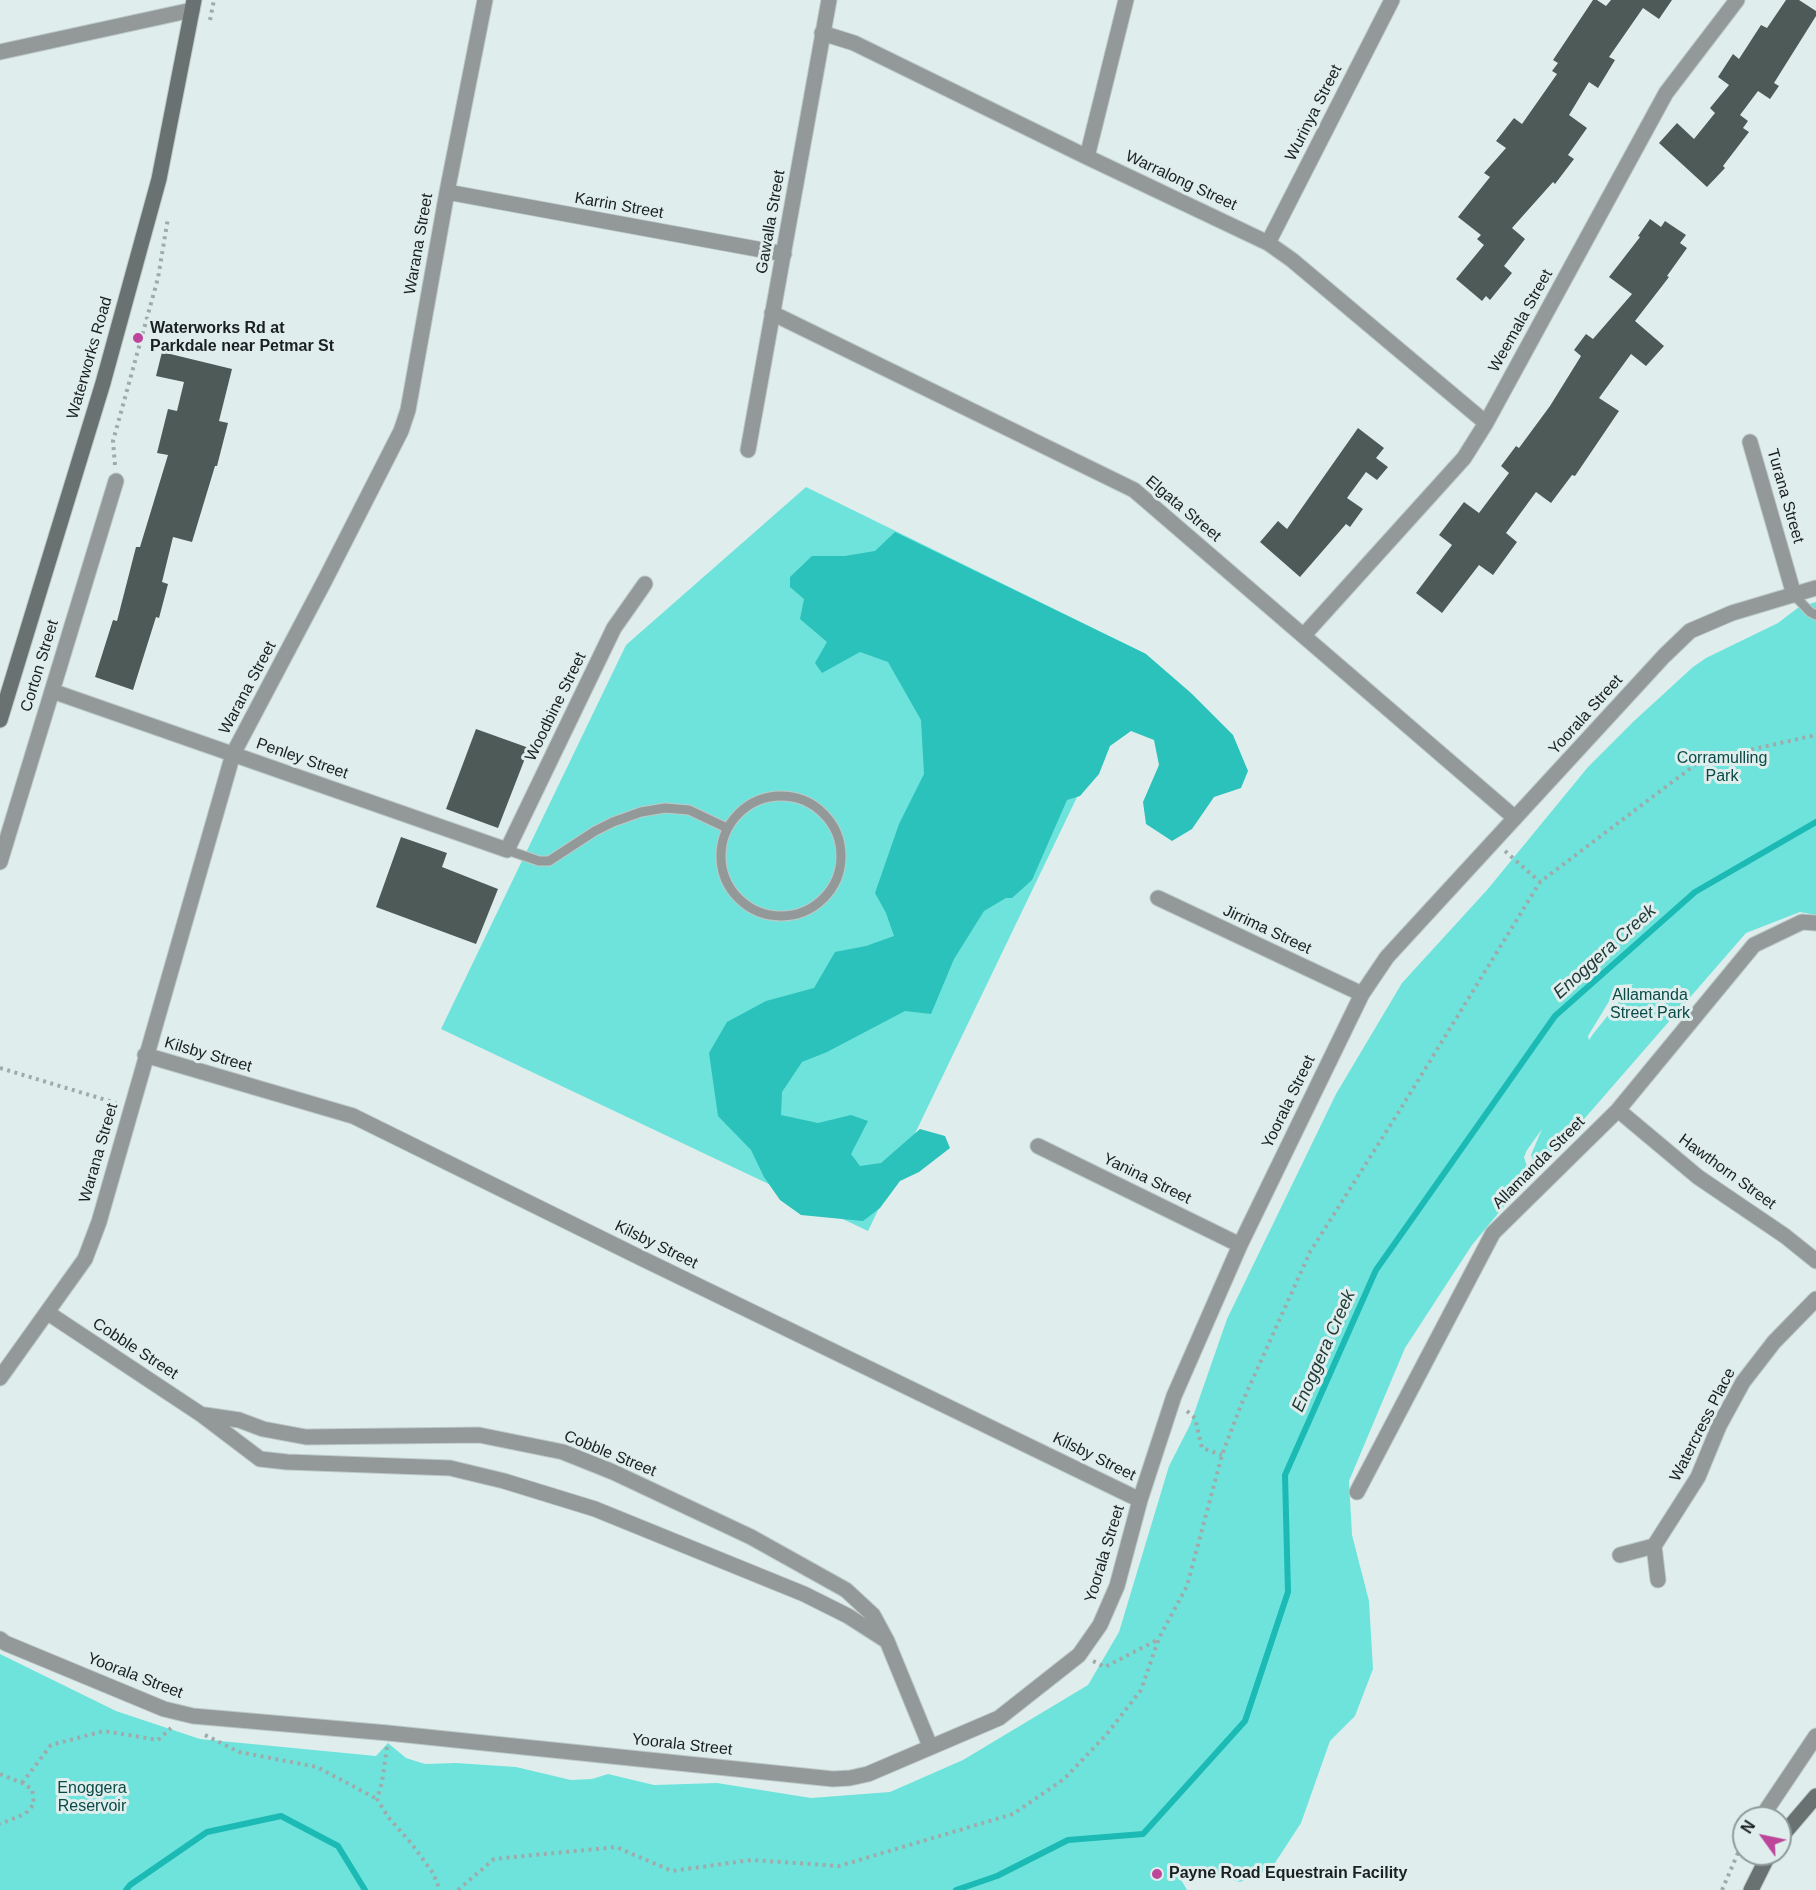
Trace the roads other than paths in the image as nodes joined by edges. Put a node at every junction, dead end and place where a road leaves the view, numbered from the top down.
1 (485, 0) edge
2 (829, 0) edge
3 (1126, 0) edge
4 (1392, 0) edge
5 (1737, 0) edge
6 (193, 5) edge
7 (822, 33) junction
8 (0, 52) edge
9 (1087, 157) junction
10 (447, 192) junction
11 (1268, 243) junction
12 (784, 254) junction
13 (772, 313) junction
14 (1486, 423) junction
15 (1750, 442) dead end
16 (748, 450) dead end
17 (116, 481) road end
18 (645, 584) dead end
19 (1816, 588) edge
20 (1794, 595) junction
21 (1816, 615) edge
22 (1304, 636) junction
23 (52, 691) junction
24 (0, 720) edge
25 (233, 754) junction
26 (1515, 819) junction
27 (727, 828) junction
28 (507, 850) junction
29 (0, 862) edge
30 (1158, 898) dead end
31 (1816, 923) edge
32 (1362, 994) junction
33 (145, 1055) junction
34 (1618, 1110) junction
35 (1038, 1146) dead end
36 (1240, 1245) junction
37 (1816, 1261) edge
38 (1816, 1299) edge
39 (48, 1313) junction
40 (0, 1378) edge
41 (202, 1415) junction
42 (1358, 1492) dead end
43 (1140, 1500) junction
44 (1654, 1546) junction
45 (1620, 1555) dead end
46 (1658, 1580) dead end
47 (0, 1639) edge
48 (887, 1641) junction
49 (1816, 1736) edge
50 (930, 1746) junction
51 (1816, 1796) edge
52 (1769, 1806) edge
53 (1792, 1824) edge
54 (1763, 1866) edge
55 (1751, 1890) edge

1 - 10 street, Warana Street
2 - 7 street, Gawalla Street
3 - 9 street
4 - 11 street, Wurinya Street
5 - 14 street, Weemala Street
6 - 8 street
6 - 24 main road, Waterworks Road
7 - 9 street, Warralong Street
7 - 12 street, Gawalla Street
9 - 11 street, Warralong Street
10 - 12 street, Karrin Street
10 - 25 street, Warana Street
11 - 14 street, Warralong Street
12 - 13 street, Gawalla Street
13 - 16 street, Gawalla Street
13 - 22 street, Elgata Street
14 - 22 street, Weemala Street
15 - 20 street, Turana Street
17 - 23 street, Corton Street
18 - 28 street, Woodbine Street
19 - 20 street, Yoorala Street
20 - 21 lane
20 - 26 street, Yoorala Street
22 - 26 street, Elgata Street
23 - 25 street, Penley Street
23 - 29 street, Corton Street
25 - 28 street, Penley Street
25 - 33 street, Warana Street
26 - 32 street, Yoorala Street
27 - 27 lane
27 - 28 lane
30 - 32 street, Jirrima Street
31 - 34 street, Allamanda Street
32 - 36 street, Yoorala Street
33 - 39 street, Warana Street
33 - 43 street, Kilsby Street
34 - 37 street, Hawthorn Street
34 - 42 street, Allamanda Street
35 - 36 street, Yanina Street
36 - 43 street, Yoorala Street
38 - 44 street, Watercress Place
39 - 40 street, Warana Street
39 - 41 street, Cobble Street
41 - 48 street, Cobble Street
41 - 48 street, Cobble Street
43 - 50 street, Yoorala Street
44 - 45 street
44 - 46 street
47 - 50 street, Yoorala Street
48 - 50 street, Cobble Street
49 - 52 street
51 - 53 main road
54 - 55 main road

